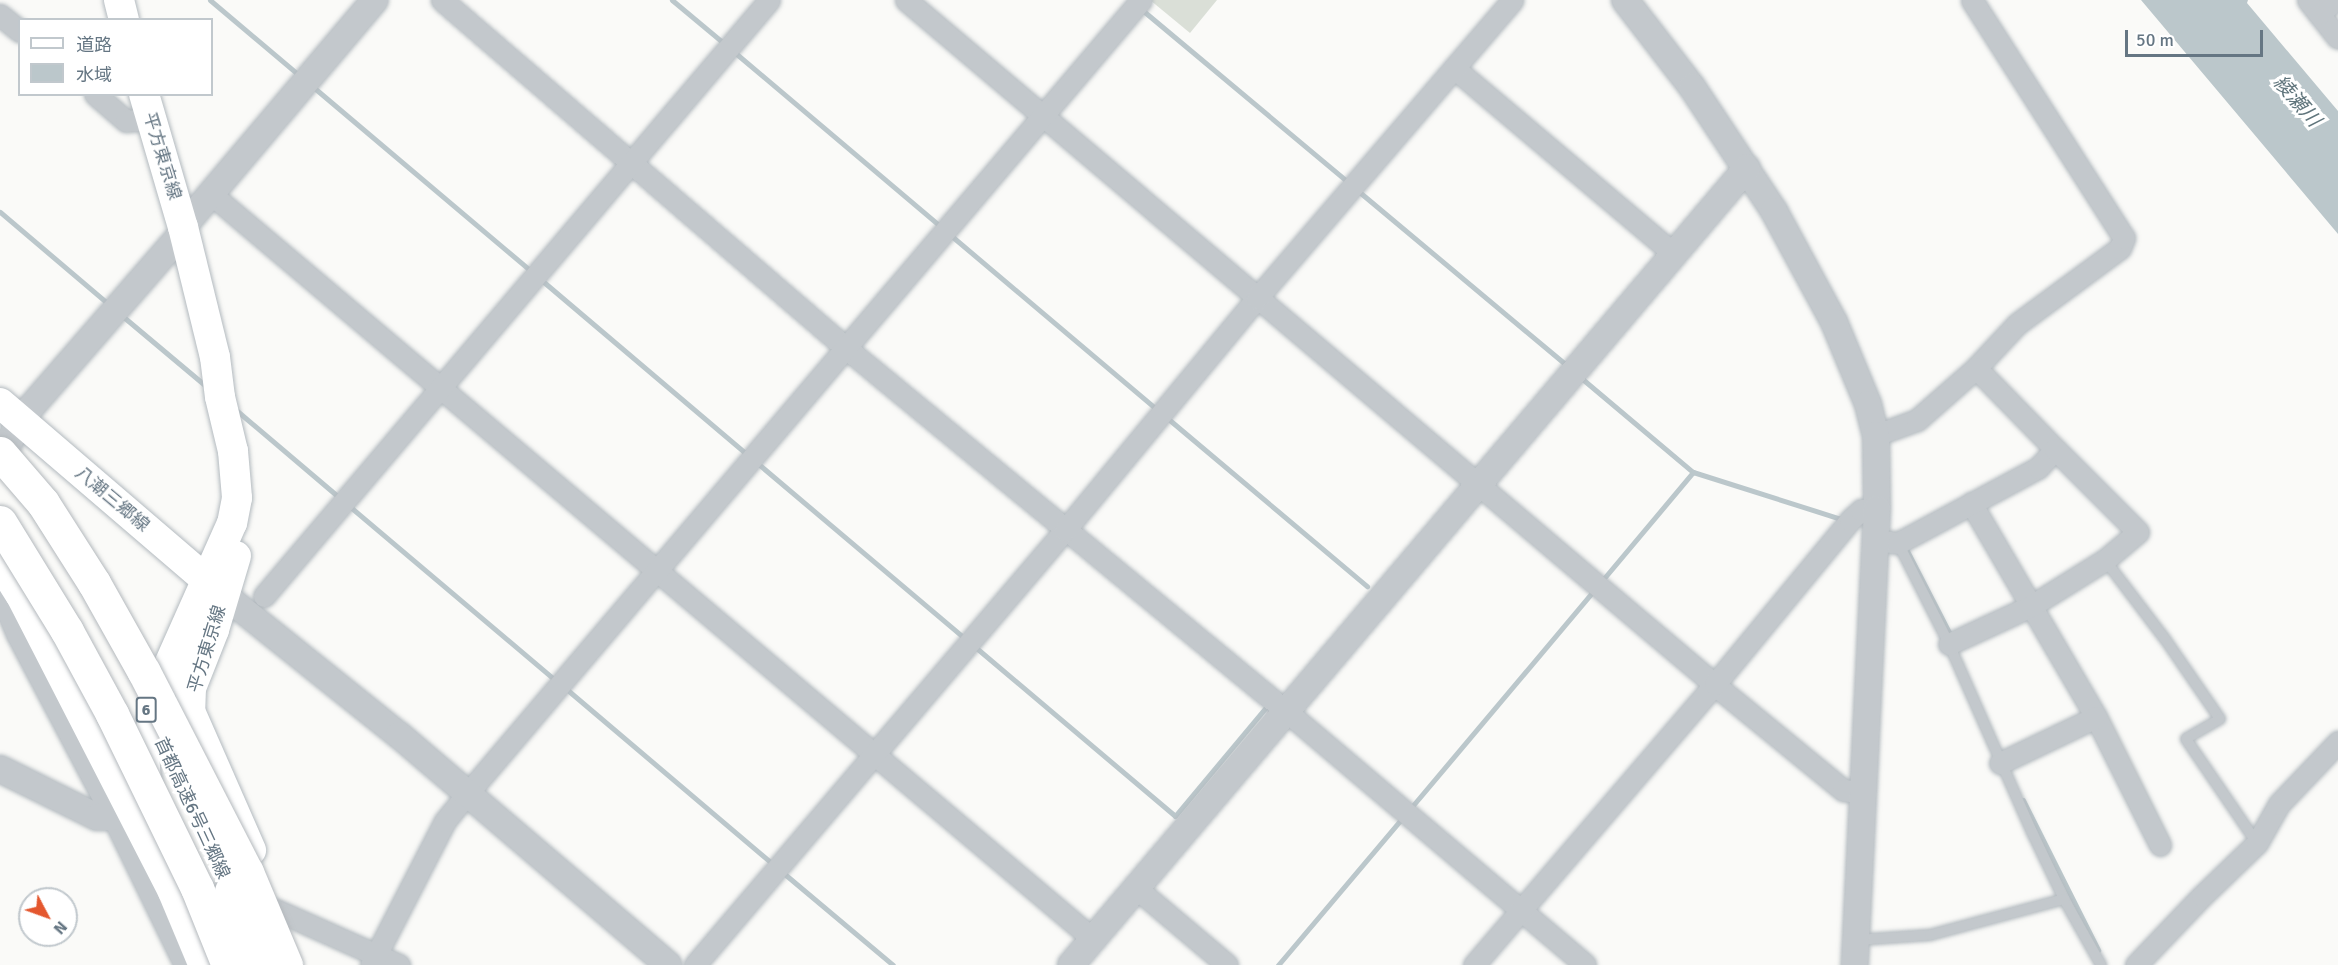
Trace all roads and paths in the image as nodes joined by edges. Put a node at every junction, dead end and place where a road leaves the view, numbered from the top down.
1 (119, 0) edge
2 (375, 0) edge
3 (442, 0) edge
4 (769, 0) edge
5 (906, 0) edge
6 (1141, 0) edge
7 (1512, 0) edge
8 (1625, 0) edge
9 (1972, 0) edge
10 (2320, 5) edge
11 (0, 15) edge
12 (124, 18) edge
13 (18, 29) edge
14 (2338, 38) edge
15 (1454, 68) junction
16 (97, 96) edge
17 (148, 107) edge
18 (1041, 115) junction
19 (630, 164) junction
20 (1747, 168) junction
21 (211, 194) junction
22 (184, 229) junction
23 (1672, 253) junction
24 (1257, 298) junction
25 (846, 348) junction
26 (1976, 368) junction
27 (441, 389) junction
28 (10, 412) edge
29 (1876, 435) junction
30 (2055, 449) junction
31 (0, 453) edge
32 (0, 462) edge
33 (0, 472) edge
34 (1478, 483) junction
35 (1971, 503) junction
36 (1877, 509) junction
37 (0, 522) edge
38 (1065, 530) junction
39 (1886, 541) junction
40 (0, 560) edge
41 (2105, 560) junction
42 (655, 572) junction
43 (216, 587) junction
44 (0, 594) edge
45 (264, 596) dead end
46 (2031, 606) junction
47 (1949, 644) junction
48 (1715, 684) junction
49 (1286, 711) junction
50 (2096, 717) junction
51 (2338, 742) edge
52 (875, 755) junction
53 (2000, 763) junction
54 (0, 769) edge
55 (1864, 793) junction
56 (466, 794) junction
57 (113, 817) junction
58 (2257, 843) junction
59 (2160, 845) dead end
60 (1136, 888) junction
61 (2064, 899) junction
62 (276, 910) junction
63 (1520, 910) junction
64 (1093, 939) junction
65 (1856, 953) edge
66 (374, 959) edge
67 (185, 965) edge
68 (205, 965) edge
69 (218, 965) edge
70 (228, 965) edge
71 (260, 965) edge
72 (286, 965) edge
73 (296, 965) edge
74 (399, 965) edge
75 (668, 965) edge
76 (695, 965) edge
77 (1071, 965) edge
78 (1227, 965) edge
79 (1474, 965) edge
80 (1586, 965) edge
81 (2101, 965) edge
82 (2136, 965) edge

1 - 12 main road
2 - 21 street
3 - 19 street
4 - 19 street
5 - 18 street
6 - 18 street
7 - 15 street
8 - 20 street
9 - 26 street
10 - 14 street
11 - 13 street
15 - 23 street
15 - 24 street
16 - 17 street
17 - 22 main road, 平方東京線
18 - 24 street
18 - 25 street
19 - 25 street
19 - 27 street
20 - 23 street
20 - 29 street
21 - 22 street
21 - 27 street
22 - 28 street
22 - 43 main road, 平方東京線
23 - 34 street
24 - 34 street
24 - 38 street
25 - 38 street
25 - 42 street
26 - 29 street
26 - 30 street
27 - 42 street
27 - 45 street
28 - 32 street
28 - 43 main road, 八潮三郷線
29 - 36 street
30 - 35 street
30 - 41 street
31 - 72 highway, bridge
33 - 71 highway, 首都高速6号三郷線 / 6, bridge
34 - 48 street
34 - 49 street
35 - 39 street
35 - 46 street
36 - 39 street
36 - 48 street
37 - 70 highway, 首都高速6号三郷線 / 6, bridge
38 - 49 street
38 - 52 street
39 - 47 lane
39 - 55 street
40 - 68 highway
41 - 46 street
41 - 58 lane
42 - 52 street
42 - 56 street
43 - 56 street
43 - 62 main road, 平方東京線
43 - 69 main road, 平方東京線
44 - 57 street
46 - 47 street
46 - 50 street
47 - 53 lane
48 - 55 street
48 - 63 street
49 - 60 street
49 - 63 street
50 - 53 street
50 - 59 street
51 - 58 street
52 - 64 street
52 - 76 street
53 - 61 lane
54 - 57 street
55 - 65 street
56 - 66 street
56 - 75 street
57 - 67 street
58 - 82 street
60 - 64 street
60 - 78 street
61 - 65 lane
61 - 81 lane
62 - 66 street
62 - 73 main road, 平方東京線
63 - 79 street
63 - 80 street
64 - 77 street
66 - 74 street

